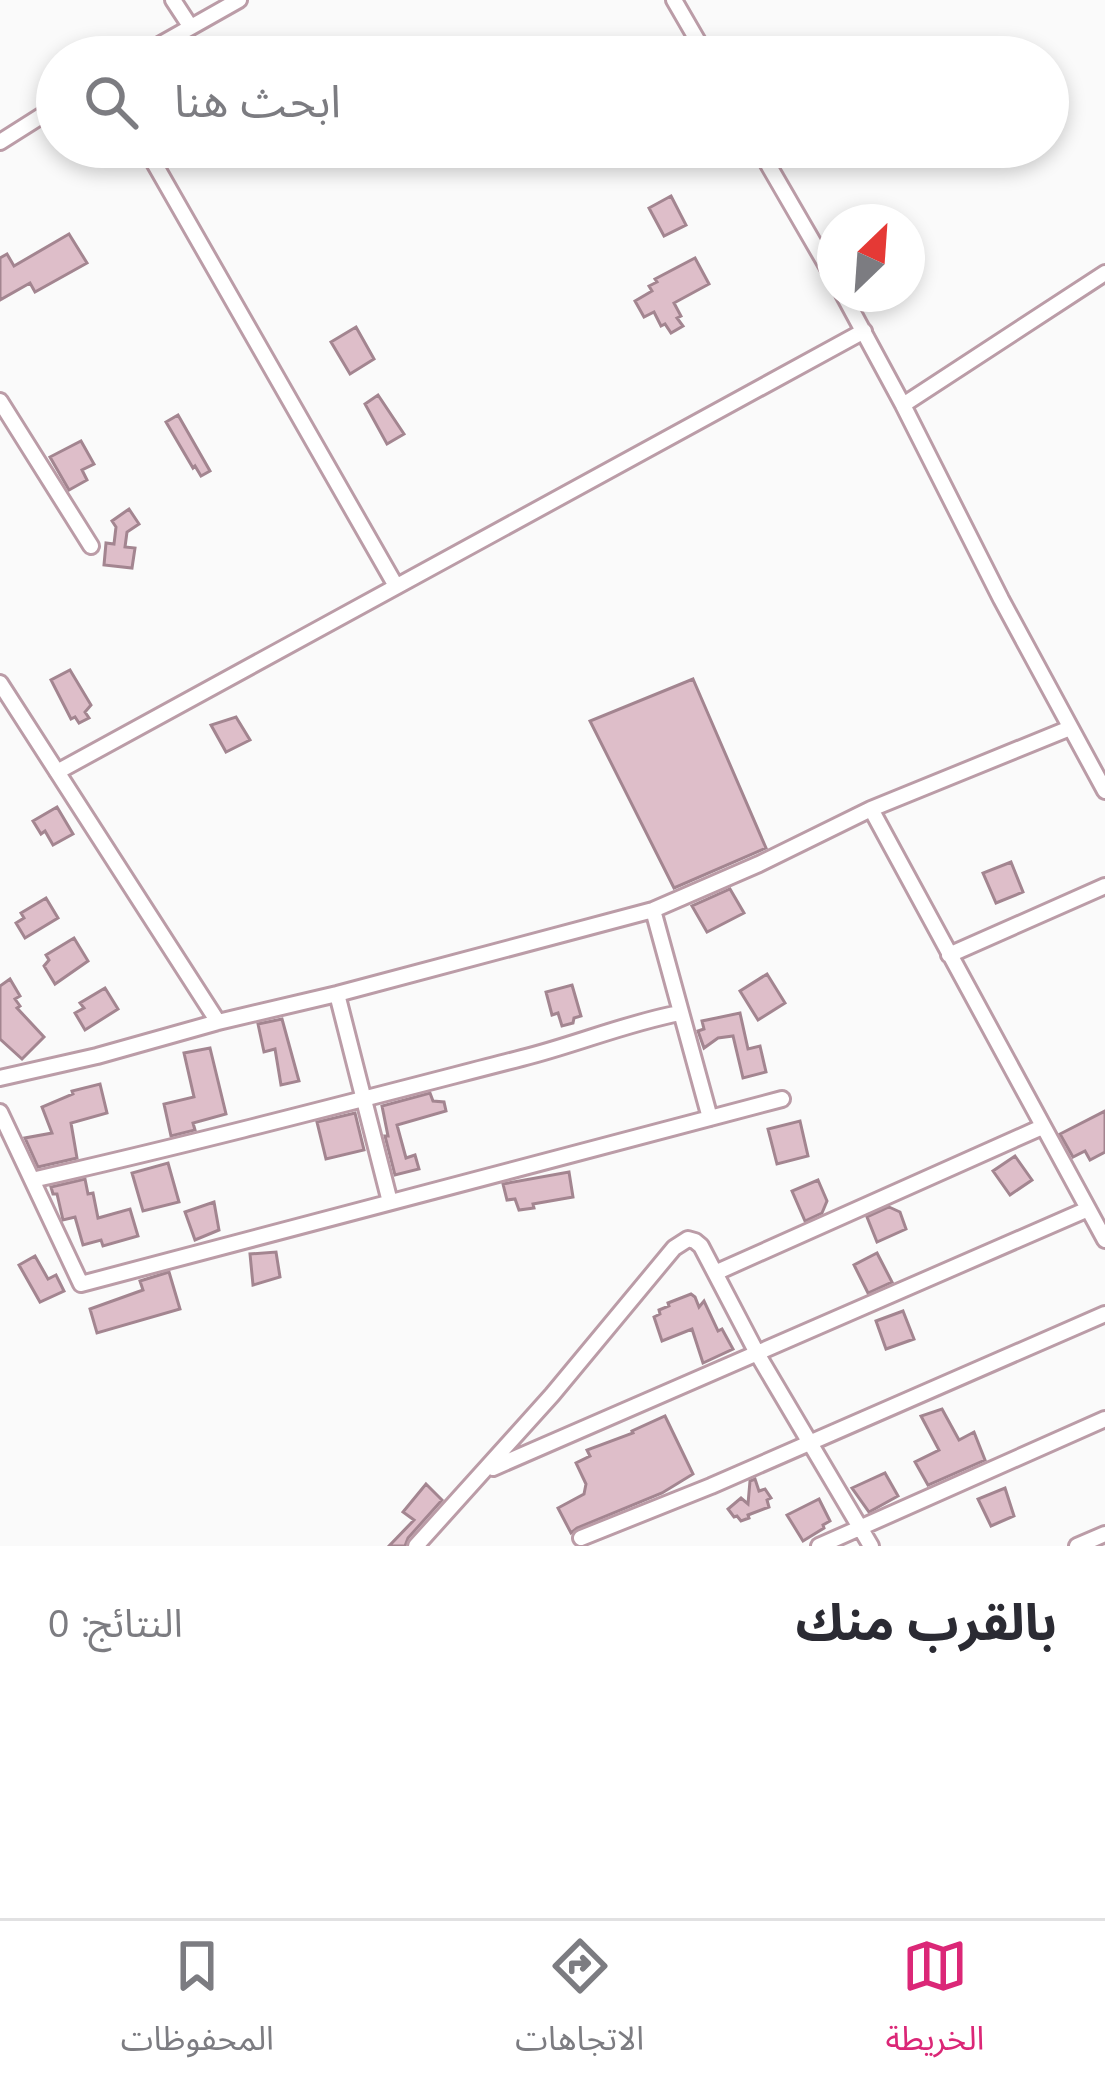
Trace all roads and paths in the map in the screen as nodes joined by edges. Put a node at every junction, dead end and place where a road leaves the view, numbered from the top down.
1 (173, 0) edge
2 (239, 0) edge
3 (674, 0) edge
4 (190, 26) junction
5 (173, 36) edge
6 (695, 36) edge
7 (36, 119) edge
8 (0, 142) edge
9 (158, 168) edge
10 (770, 168) edge
11 (817, 249) edge
12 (1105, 273) edge
13 (853, 312) edge
14 (864, 331) junction
15 (0, 400) edge
16 (903, 405) junction
17 (91, 546) dead end
18 (396, 586) junction
19 (0, 683) edge
20 (1070, 728) junction
21 (57, 772) junction
22 (1105, 791) edge
23 (871, 808) junction
24 (1105, 886) edge
25 (653, 910) junction
26 (949, 955) junction
27 (337, 994) junction
28 (680, 1012) junction
29 (218, 1022) junction
30 (0, 1078) edge
31 (364, 1099) junction
32 (782, 1099) dead end
33 (0, 1112) edge
34 (710, 1118) junction
35 (1042, 1127) junction
36 (32, 1180) junction
37 (391, 1202) junction
38 (1088, 1210) junction
39 (1105, 1240) edge
40 (716, 1273) junction
41 (1105, 1314) edge
42 (758, 1355) junction
43 (1105, 1419) edge
44 (809, 1442) junction
45 (485, 1472) junction
46 (861, 1528) junction
47 (1105, 1534) edge
48 (581, 1538) dead end
49 (416, 1546) edge
50 (819, 1546) edge
51 (871, 1546) edge
52 (1077, 1546) edge

1 - 4 street
2 - 4 street
3 - 6 street
4 - 5 street
7 - 8 street
9 - 18 street
10 - 11 street
12 - 16 street
13 - 14 street
14 - 16 street
14 - 18 street
15 - 17 street
16 - 20 street
18 - 21 street
19 - 21 street
20 - 22 street
20 - 23 street
21 - 29 street
23 - 25 street
23 - 26 street
24 - 26 street
25 - 27 street
25 - 28 street
26 - 35 street
27 - 29 street
27 - 31 street
28 - 31 street
28 - 34 street
29 - 30 street
31 - 36 street
31 - 37 street
32 - 34 street
33 - 36 street
34 - 37 street
35 - 38 street
35 - 40 street
36 - 37 street
38 - 39 street
38 - 42 street
40 - 42 street
40 - 45 street
41 - 44 street
42 - 44 street
42 - 45 street
43 - 46 street
44 - 46 street
44 - 48 street
45 - 49 street
46 - 50 street
46 - 51 street
47 - 52 street

